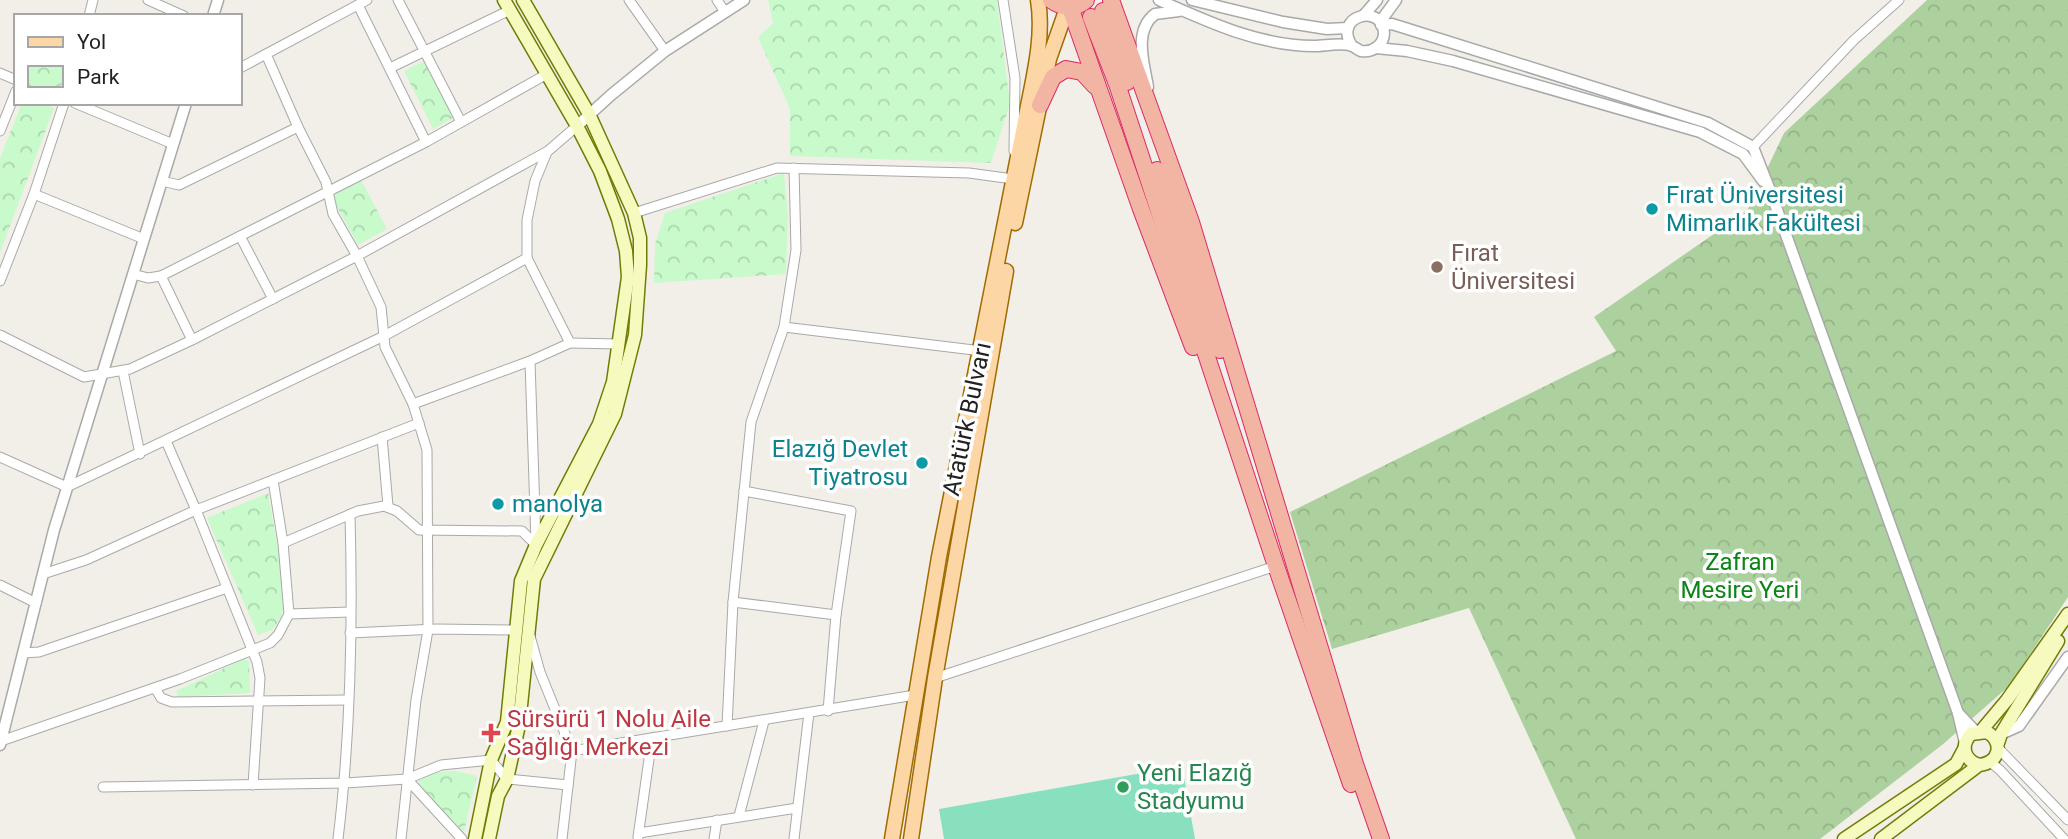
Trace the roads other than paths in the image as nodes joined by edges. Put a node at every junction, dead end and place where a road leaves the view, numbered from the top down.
1 (148, 0) edge
2 (367, 0) edge
3 (398, 0) edge
4 (523, 0) edge
5 (629, 0) edge
6 (717, 0) edge
7 (744, 0) edge
8 (1003, 0) edge
9 (1038, 0) edge
10 (1051, 0) edge
11 (1086, 0) edge
12 (1159, 0) edge
13 (1192, 0) edge
14 (1377, 0) edge
15 (1396, 0) edge
16 (1899, 0) edge
17 (358, 5) junction
18 (507, 5) edge
19 (1068, 7) junction
20 (1101, 9) edge
21 (725, 12) junction
22 (1185, 12) junction
23 (180, 14) edge
24 (1364, 15) junction
25 (1380, 23) junction
26 (1348, 27) junction
27 (1352, 46) junction
28 (1376, 48) junction
29 (665, 51) junction
30 (424, 52) junction
31 (266, 54) junction
32 (242, 67) edge
33 (390, 68) junction
34 (547, 74) junction
35 (1098, 90) junction
36 (14, 96) edge
37 (63, 105) edge
38 (80, 105) edge
39 (185, 105) edge
40 (1040, 105) junction
41 (589, 114) junction
42 (1153, 117) junction
43 (461, 122) junction
44 (577, 126) junction
45 (298, 127) junction
46 (0, 131) edge
47 (426, 142) junction
48 (173, 144) junction
49 (1753, 147) junction
50 (548, 151) junction
51 (794, 168) junction
52 (1013, 179) junction
53 (162, 181) junction
54 (329, 190) junction
55 (1771, 193) junction
56 (34, 194) junction
57 (634, 213) junction
58 (240, 236) junction
59 (144, 239) junction
60 (357, 256) junction
61 (527, 258) junction
62 (133, 274) junction
63 (161, 276) junction
64 (0, 281) edge
65 (273, 299) junction
66 (784, 327) junction
67 (0, 335) edge
68 (384, 336) junction
69 (192, 340) junction
70 (570, 343) junction
71 (620, 344) junction
72 (982, 351) junction
73 (530, 361) junction
74 (123, 371) junction
75 (102, 375) junction
76 (413, 404) junction
77 (419, 423) junction
78 (382, 437) junction
79 (166, 441) junction
80 (140, 454) junction
81 (0, 457) edge
82 (273, 480) junction
83 (67, 487) junction
84 (744, 491) junction
85 (388, 506) junction
86 (196, 510) junction
87 (350, 514) junction
88 (427, 530) junction
89 (283, 543) junction
90 (536, 545) junction
91 (1292, 554) junction
92 (1276, 566) junction
93 (43, 574) junction
94 (0, 585) edge
95 (227, 588) junction
96 (733, 602) junction
97 (36, 603) junction
98 (351, 612) junction
99 (289, 614) junction
100 (2068, 614) edge
101 (836, 615) junction
102 (2068, 627) edge
103 (428, 630) junction
104 (523, 632) junction
105 (350, 633) junction
106 (253, 651) junction
107 (23, 653) junction
108 (2068, 657) edge
109 (935, 678) junction
110 (155, 688) junction
111 (915, 695) junction
112 (259, 700) junction
113 (348, 700) junction
114 (828, 711) junction
115 (809, 713) junction
116 (1958, 713) junction
117 (764, 721) junction
118 (727, 726) junction
119 (1979, 731) junction
120 (652, 738) junction
121 (1999, 742) junction
122 (1, 743) edge
123 (1965, 746) junction
124 (572, 751) junction
125 (491, 760) junction
126 (1985, 764) junction
127 (407, 779) junction
128 (507, 779) junction
129 (345, 783) junction
130 (253, 785) junction
131 (568, 785) junction
132 (103, 787) dead end
133 (797, 808) junction
134 (739, 816) junction
135 (717, 820) junction
136 (2068, 820) edge
137 (638, 836) edge
138 (338, 839) edge
139 (401, 839) edge
140 (462, 839) edge
141 (475, 839) edge
142 (489, 839) edge
143 (562, 839) edge
144 (715, 839) edge
145 (794, 839) edge
146 (892, 839) edge
147 (911, 839) edge
148 (1370, 839) edge
149 (1381, 839) edge
150 (1844, 839) edge
151 (1881, 839) edge
152 (2064, 839) edge

1 - 23 street
2 - 17 street
3 - 30 street
4 - 41 main road
5 - 29 street
6 - 21 street
7 - 21 street
8 - 52 street
9 - 52 main road, Atatürk Bulvarı
10 - 19 highway
11 - 19 highway
12 - 22 street
13 - 26 street
14 - 24 street
15 - 25 street
16 - 49 street
17 - 31 street
17 - 33 street
18 - 30 street
18 - 34 main road
19 - 35 highway
19 - 40 main road, Atatürk Bulvarı
20 - 42 highway
20 - 91 highway
20 - 92 highway
21 - 29 street
22 - 27 street
22 - 42 street
24 - 25 street
24 - 26 street
25 - 28 street
25 - 49 street
26 - 27 street
27 - 28 street
28 - 55 street
29 - 41 street
30 - 33 street
30 - 43 street
31 - 32 street
31 - 45 street
33 - 47 street
34 - 43 street
34 - 44 main road
35 - 40 highway
35 - 92 highway
36 - 46 street
37 - 56 street
38 - 48 street
39 - 48 street
40 - 109 main road, Atatürk Bulvarı
41 - 44 street
41 - 57 main road
42 - 91 highway
43 - 47 street
44 - 50 street
44 - 71 main road
45 - 53 street
45 - 54 street
47 - 54 street
48 - 53 street
49 - 55 street
50 - 60 street
50 - 61 street
51 - 52 street
51 - 57 street
51 - 66 street
52 - 72 main road, Atatürk Bulvarı
53 - 59 street
54 - 58 street
54 - 60 street
55 - 116 street
56 - 59 street
56 - 64 street
57 - 104 main road
58 - 63 street
58 - 65 street
59 - 62 street
60 - 65 street
60 - 68 street
61 - 68 street
61 - 70 street
62 - 63 street
62 - 75 street
63 - 69 street
65 - 69 street
66 - 72 street
66 - 84 street
67 - 75 street
68 - 76 street
68 - 79 street
69 - 74 street
70 - 71 street
70 - 73 street
71 - 90 main road
72 - 111 main road, Atatürk Bulvarı
73 - 76 street
73 - 90 street
74 - 75 street
74 - 80 street
75 - 83 street
76 - 77 street
77 - 78 street
77 - 88 street
78 - 82 street
78 - 85 street
79 - 80 street
79 - 86 street
80 - 83 street
81 - 83 street
82 - 86 street
82 - 89 street
83 - 93 street
84 - 96 street
84 - 101 street
85 - 87 street
85 - 88 street
86 - 93 street
86 - 95 street
87 - 89 street
87 - 98 street
88 - 90 street
88 - 103 street
89 - 99 street
90 - 104 main road
91 - 149 highway
92 - 109 street
92 - 148 highway
93 - 97 street
94 - 97 street
95 - 106 street
95 - 107 street
96 - 101 street
96 - 118 street
97 - 107 street
98 - 99 street
98 - 105 street
99 - 106 street
100 - 119 main road
101 - 114 street
102 - 121 main road
103 - 104 street
103 - 105 street
103 - 127 street
104 - 124 street
104 - 125 main road
104 - 128 main road
105 - 113 street
106 - 110 street
106 - 112 street
107 - 122 street
108 - 121 street
109 - 147 main road, Atatürk Bulvarı
110 - 112 street
110 - 122 street
111 - 114 street
111 - 146 main road, Atatürk Bulvarı
112 - 113 street
112 - 130 street
113 - 129 street
114 - 115 street
115 - 117 street
115 - 133 street
116 - 119 street
116 - 123 street
117 - 118 street
117 - 134 street
118 - 120 street
119 - 121 main road
119 - 123 main road
120 - 124 street
120 - 137 street
121 - 126 main road
121 - 136 street
123 - 126 main road
123 - 150 main road
124 - 131 street
125 - 127 street
125 - 128 street
125 - 141 main road
126 - 151 main road
126 - 152 street
127 - 129 street
127 - 139 street
127 - 140 street
128 - 131 street
128 - 142 main road
129 - 130 street
129 - 138 street
130 - 132 street
131 - 143 street
133 - 134 street
133 - 145 street
134 - 135 street
135 - 137 street
135 - 144 street

